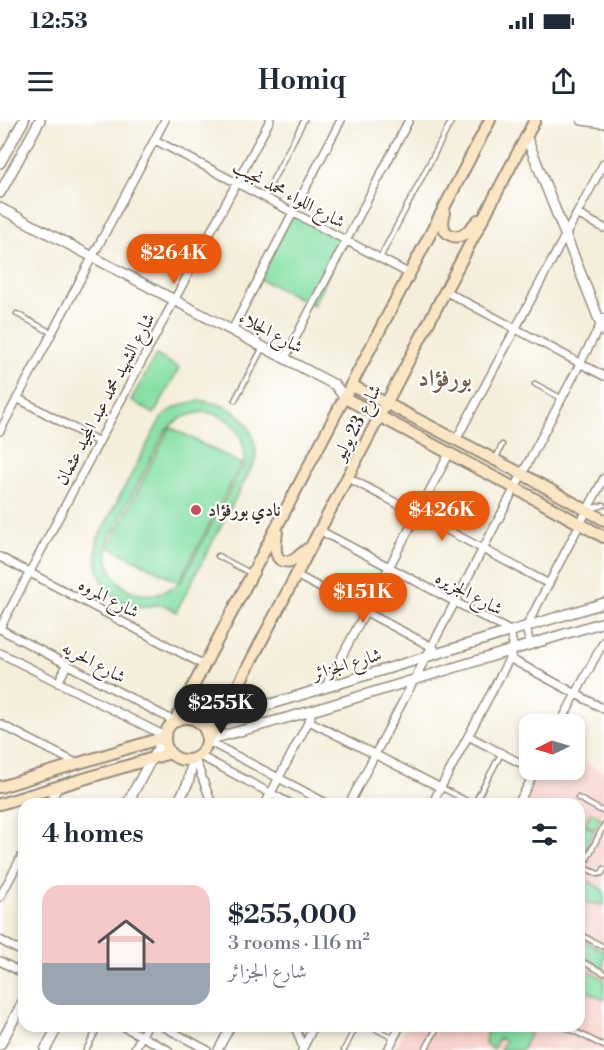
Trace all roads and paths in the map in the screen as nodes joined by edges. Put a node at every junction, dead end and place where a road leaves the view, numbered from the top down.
1 (24, 120) edge
2 (40, 120) edge
3 (165, 120) edge
4 (270, 120) edge
5 (304, 120) edge
6 (341, 120) edge
7 (410, 120) edge
8 (452, 120) edge
9 (490, 120) edge
10 (535, 120) edge
11 (582, 120) edge
12 (604, 123) edge
13 (526, 136) junction
14 (155, 140) junction
15 (0, 163) edge
16 (604, 163) edge
17 (237, 183) junction
18 (0, 193) edge
19 (264, 197) junction
20 (0, 208) edge
21 (444, 210) junction
22 (487, 210) junction
23 (293, 212) junction
24 (577, 214) junction
25 (604, 228) edge
26 (566, 235) junction
27 (346, 241) junction
28 (92, 257) junction
29 (380, 258) junction
30 (410, 274) junction
31 (446, 291) junction
32 (174, 300) junction
33 (17, 314) dead end
34 (603, 325) edge
35 (516, 329) junction
36 (232, 330) junction
37 (52, 333) junction
38 (263, 347) junction
39 (285, 358) junction
40 (580, 363) junction
41 (604, 376) edge
42 (535, 384) dead end
43 (335, 385) junction
44 (351, 385) junction
45 (17, 398) junction
46 (345, 398) junction
47 (562, 398) junction
48 (236, 400) dead end
49 (386, 403) junction
50 (379, 416) junction
51 (0, 431) edge
52 (456, 440) junction
53 (99, 442) junction
54 (502, 445) dead end
55 (449, 454) junction
56 (494, 460) junction
57 (522, 474) junction
58 (347, 477) junction
59 (603, 481) edge
60 (515, 488) junction
61 (604, 505) edge
62 (587, 511) junction
63 (417, 514) junction
64 (604, 519) edge
65 (279, 523) junction
66 (580, 524) junction
67 (319, 531) junction
68 (604, 537) edge
69 (311, 546) junction
70 (482, 549) junction
71 (218, 556) dead end
72 (0, 557) edge
73 (389, 567) junction
74 (30, 573) junction
75 (252, 574) junction
76 (296, 575) junction
77 (549, 584) junction
78 (454, 602) junction
79 (604, 603) edge
80 (365, 612) junction
81 (604, 622) edge
82 (526, 627) junction
83 (0, 628) edge
84 (510, 632) junction
85 (604, 641) edge
86 (530, 645) junction
87 (431, 646) junction
88 (442, 652) junction
89 (0, 653) edge
90 (512, 654) junction
91 (425, 657) junction
92 (67, 665) junction
93 (204, 665) junction
94 (413, 680) junction
95 (58, 683) junction
96 (237, 686) junction
97 (325, 688) junction
98 (576, 694) junction
99 (271, 704) junction
100 (604, 709) edge
101 (315, 710) junction
102 (565, 714) edge
103 (220, 720) junction
104 (175, 721) junction
105 (309, 721) junction
106 (0, 724) edge
107 (203, 726) junction
108 (468, 736) junction
109 (165, 737) junction
110 (208, 740) junction
111 (170, 753) junction
112 (501, 753) junction
113 (374, 754) junction
114 (152, 758) junction
115 (196, 758) junction
116 (519, 762) edge
117 (75, 763) junction
118 (279, 778) junction
119 (529, 780) edge
120 (59, 786) junction
121 (0, 787) edge
122 (441, 788) junction
123 (271, 793) junction
124 (20, 798) edge
125 (52, 798) edge
126 (131, 798) edge
127 (180, 798) edge
128 (210, 798) edge
129 (268, 798) edge
130 (280, 798) edge
131 (317, 798) edge
132 (352, 798) edge
133 (435, 798) edge
134 (461, 798) edge
135 (476, 798) edge
136 (521, 798) edge
137 (18, 799) edge
138 (585, 802) edge
139 (0, 804) edge
140 (604, 812) edge
141 (604, 825) edge
142 (585, 859) edge
143 (18, 863) edge
144 (585, 868) edge
145 (604, 869) edge
146 (0, 897) edge
147 (585, 937) edge
148 (0, 940) edge
149 (604, 947) edge
150 (18, 950) edge
151 (0, 962) edge
152 (585, 963) edge
153 (18, 971) edge
154 (604, 973) edge
155 (18, 1011) edge
156 (55, 1032) edge
157 (96, 1032) edge
158 (134, 1032) edge
159 (144, 1032) edge
160 (173, 1032) edge
161 (228, 1032) edge
162 (297, 1032) edge
163 (311, 1032) edge
164 (353, 1032) edge
165 (382, 1032) edge
166 (397, 1032) edge
167 (435, 1032) edge
168 (576, 1032) edge
169 (142, 1036) junction
170 (394, 1038) junction
171 (0, 1045) edge
172 (604, 1046) edge
173 (303, 1049) edge
174 (45, 1050) edge
175 (86, 1050) edge
176 (134, 1050) edge
177 (167, 1050) edge
178 (207, 1050) edge
179 (218, 1050) edge
180 (344, 1050) edge
181 (388, 1050) edge
182 (425, 1050) edge

1 - 15 street
2 - 18 street
3 - 14 street
4 - 17 street, شارع الشهيد محمد عبد المجيد عثمان
5 - 19 lane
6 - 23 street
7 - 27 street
8 - 29 lane
9 - 21 main road, شارع 23 يوليو
10 - 13 main road, شارع 23 يوليو
11 - 12 street
13 - 22 main road, شارع 23 يوليو
13 - 26 street
14 - 17 street, شارع اللواء محمد نجيب
14 - 28 street
16 - 24 street
17 - 19 street, شارع اللواء محمد نجيب
17 - 32 street, شارع الشهيد محمد عبد المجيد عثمان
19 - 23 street, شارع اللواء محمد نجيب
20 - 28 street, شارع الجلاء
21 - 22 main road
21 - 30 main road, شارع 23 يوليو
22 - 31 main road, شارع 23 يوليو
23 - 27 street, شارع اللواء محمد نجيب
23 - 36 street
24 - 25 street
24 - 26 street
26 - 34 street
26 - 35 street
27 - 29 street, شارع اللواء محمد نجيب
27 - 39 street
28 - 32 street, شارع الجلاء
28 - 37 street
29 - 30 street, شارع اللواء محمد نجيب
30 - 44 main road, شارع 23 يوليو
31 - 35 street
31 - 49 main road, شارع 23 يوليو
32 - 36 street, شارع الجلاء
32 - 53 street, شارع الشهيد محمد عبد المجيد عثمان
33 - 37 lane
34 - 40 street
35 - 40 street
35 - 52 street
36 - 38 street, شارع الجلاء
37 - 45 street
38 - 39 street, شارع الجلاء
38 - 48 lane
39 - 43 street, شارع الجلاء
40 - 41 street
40 - 47 street
42 - 47 lane
43 - 44 street, شارع الجلاء
43 - 46 street, شارع الجلاء
44 - 46 main road, شارع 23 يوليو
44 - 49 main road, شارع الجلاء
45 - 51 street
45 - 53 street
46 - 50 main road, شارع الجلاء
46 - 65 main road, شارع 23 يوليو
47 - 57 street
49 - 50 main road, شارع 23 يوليو
49 - 52 main road, شارع الجلاء
50 - 55 main road, شارع الجلاء
50 - 58 main road, شارع 23 يوليو
52 - 56 main road, شارع الجلاء
53 - 74 street, شارع الشهيد محمد عبد المجيد عثمان
54 - 56 lane
55 - 60 main road, شارع الجلاء
55 - 63 street
56 - 57 main road, شارع الجلاء
57 - 60 street
57 - 62 main road, شارع الجلاء
58 - 63 street
58 - 67 main road, شارع 23 يوليو
59 - 62 street
60 - 66 main road, شارع الجلاء
60 - 70 street
61 - 62 lane
62 - 64 main road, شارع الجلاء
62 - 66 street
63 - 70 street
63 - 73 street
65 - 69 main road
65 - 75 main road, شارع 23 يوليو
66 - 68 main road, شارع الجلاء
66 - 77 street
67 - 69 main road, شارع 23 يوليو
67 - 73 street, شارع الجزيره
69 - 76 main road, شارع 23 يوليو
70 - 77 street
70 - 78 street
71 - 75 lane
72 - 74 street, شارع المروه
73 - 78 street, شارع الجزيره
73 - 80 street
74 - 83 street, شارع الشهيد محمد عبد المجيد عثمان
74 - 93 street, شارع المروه
75 - 93 main road, شارع 23 يوليو
76 - 80 street
76 - 96 main road, شارع 23 يوليو
77 - 82 street
78 - 84 street, شارع الجزيره
78 - 87 street
79 - 82 street, شارع الجزائر
80 - 87 street
80 - 97 street
81 - 86 street, شارع الجزائر
82 - 84 street, شارع الجزائر
82 - 86 street
83 - 92 street, شارع الحريه
84 - 88 street, شارع الجزائر
84 - 90 street
85 - 98 street
86 - 90 street, شارع الجزائر
87 - 88 street
87 - 91 street
88 - 91 street, شارع الجزائر
89 - 95 street, شارع الحريه
90 - 94 street, شارع الجزائر
90 - 98 street
90 - 108 street
91 - 94 street
91 - 97 street, شارع الجزائر
92 - 95 street
92 - 104 street, شارع الحريه
93 - 104 main road, شارع 23 يوليو
94 - 101 street, شارع الجزائر
94 - 113 street
95 - 109 street, شارع الحريه
96 - 99 street
96 - 103 main road, شارع 23 يوليو
97 - 99 street, شارع الجزائر
98 - 100 street
98 - 102 street
99 - 103 street, شارع الجزائر
101 - 105 street
101 - 110 street, شارع الجزائر
103 - 107 street, شارع الجزائر
103 - 110 main road, شارع 23 يوليو
104 - 107 main road
104 - 109 main road
105 - 113 street
105 - 118 street
106 - 117 street
107 - 110 main road
108 - 112 street
108 - 122 street
109 - 111 main road
109 - 114 street
109 - 117 main road
110 - 115 main road
110 - 118 street
111 - 114 main road
111 - 115 main road
112 - 116 street
112 - 135 lane
113 - 122 street
113 - 132 street
114 - 120 main road
114 - 126 street
115 - 123 street
115 - 127 street
115 - 128 street
117 - 121 main road
118 - 123 street
118 - 131 street
119 - 136 street
120 - 124 main road
120 - 125 street
122 - 133 street
122 - 134 lane
123 - 129 street
123 - 130 street
137 - 139 main road
138 - 140 lane
141 - 142 lane
143 - 146 street
144 - 145 lane
147 - 149 lane
148 - 150 street
151 - 153 street
152 - 154 lane
155 - 171 street
156 - 174 street
157 - 175 lane
158 - 169 street
159 - 169 street
160 - 178 street
161 - 179 street
162 - 173 street
163 - 173 street
164 - 180 lane
165 - 170 lane
166 - 170 street
167 - 182 lane
168 - 172 lane
169 - 176 street
169 - 177 street
170 - 181 street

